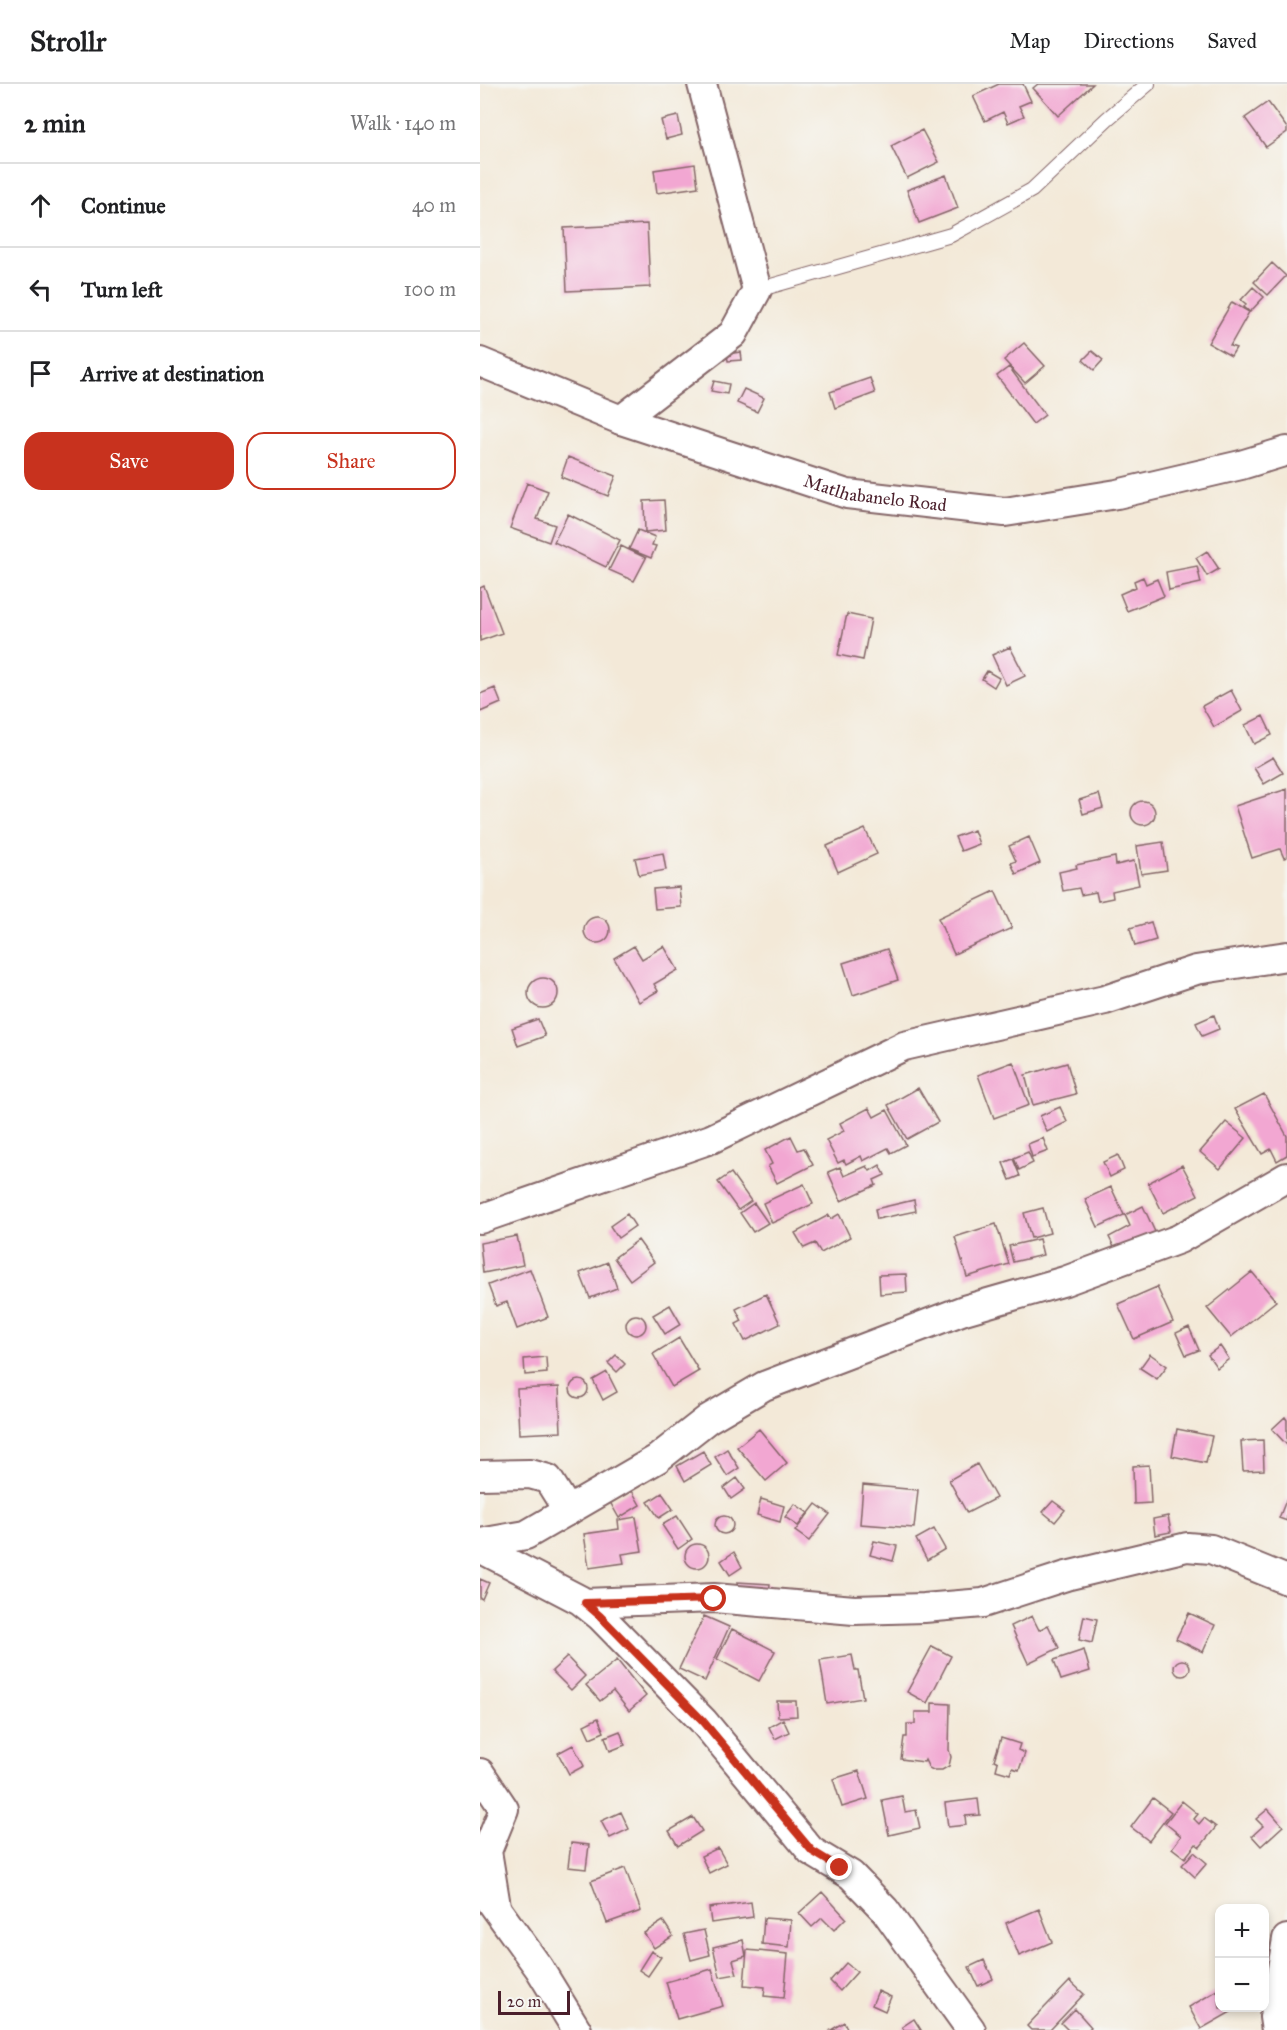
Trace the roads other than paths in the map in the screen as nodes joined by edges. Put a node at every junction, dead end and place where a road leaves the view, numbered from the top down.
1 (702, 84) edge
2 (1148, 84) edge
3 (757, 290) junction
4 (480, 362) edge
5 (621, 420) junction
6 (1287, 452) edge
7 (1287, 956) edge
8 (1287, 1177) edge
9 (480, 1219) edge
10 (480, 1475) edge
11 (568, 1511) junction
12 (480, 1543) edge
13 (480, 1548) edge
14 (1287, 1580) edge
15 (585, 1603) junction
16 (480, 1773) edge
17 (488, 1897) edge
18 (1287, 1939) edge
19 (577, 2030) edge
20 (971, 2030) edge
21 (1276, 2030) edge

1 - 3 street
2 - 3 lane
3 - 5 street
4 - 5 street, Matlhabanelo Road
5 - 6 street, Matlhabanelo Road
7 - 9 street
8 - 11 street
10 - 11 street
11 - 12 street
13 - 15 street
14 - 15 street
15 - 20 street
16 - 17 street
17 - 19 street
18 - 21 street

